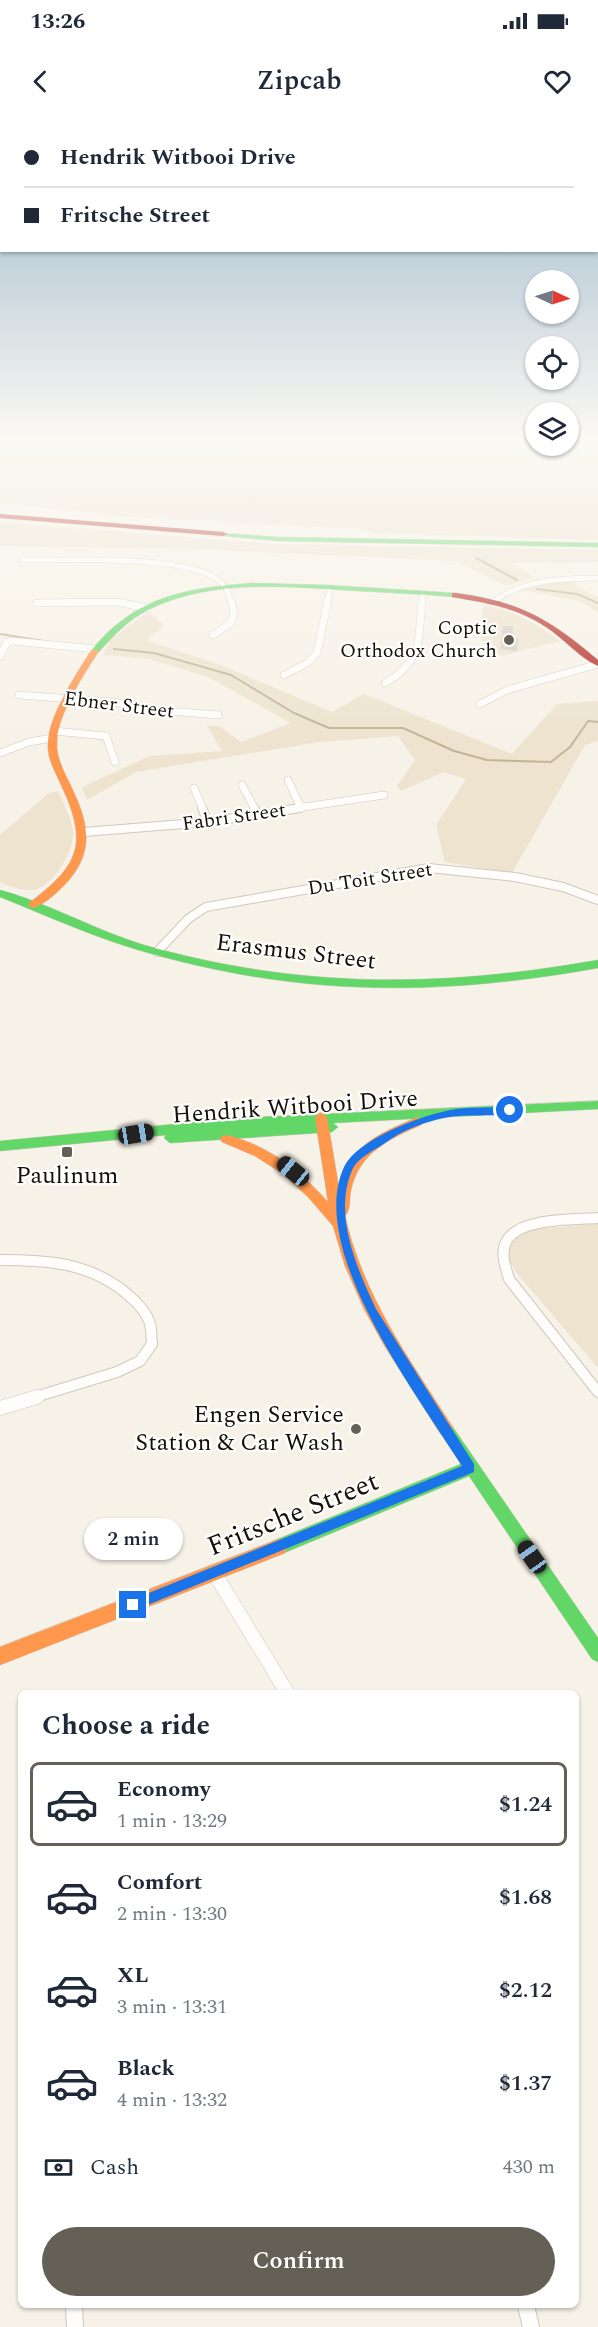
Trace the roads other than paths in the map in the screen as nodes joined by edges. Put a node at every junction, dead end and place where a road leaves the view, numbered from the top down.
1 (278, 539) edge
2 (598, 545) edge
3 (22, 560) dead end
4 (598, 578) edge
5 (225, 587) junction
6 (330, 588) junction
7 (423, 594) junction
8 (494, 602) junction
9 (37, 603) dead end
10 (147, 608) junction
11 (213, 635) dead end
12 (96, 649) junction
13 (0, 656) edge
14 (598, 664) edge
15 (284, 675) dead end
16 (385, 683) dead end
17 (19, 695) dead end
18 (71, 699) junction
19 (480, 704) dead end
20 (218, 715) dead end
21 (53, 735) junction
22 (0, 753) edge
23 (115, 762) dead end
24 (288, 780) dead end
25 (242, 785) dead end
26 (194, 788) dead end
27 (384, 795) dead end
28 (301, 808) junction
29 (258, 815) junction
30 (208, 822) junction
31 (84, 832) junction
32 (0, 893) edge
33 (598, 900) edge
34 (33, 905) junction
35 (157, 952) junction
36 (598, 964) edge
37 (598, 1105) edge
38 (443, 1114) junction
39 (322, 1122) junction
40 (417, 1122) junction
41 (216, 1136) junction
42 (113, 1137) junction
43 (0, 1146) edge
44 (598, 1218) edge
45 (342, 1231) junction
46 (0, 1260) edge
47 (598, 1392) edge
48 (0, 1408) edge
49 (470, 1468) junction
50 (215, 1574) junction
51 (598, 1653) edge
52 (0, 1656) edge
53 (286, 1690) edge
54 (74, 2308) edge
55 (526, 2308) edge
56 (75, 2327) edge
57 (531, 2327) edge

1 - 2 main road
3 - 5 street
4 - 8 street
5 - 6 main road
5 - 10 main road
5 - 11 street
6 - 7 main road
6 - 15 street
7 - 8 main road
7 - 16 street
8 - 14 main road
9 - 10 street
10 - 12 main road
12 - 13 street
12 - 18 main road
14 - 19 street
17 - 18 street, Ebner Street
18 - 20 street, Ebner Street
18 - 21 main road
21 - 22 street
21 - 23 street
21 - 31 main road
24 - 28 street
25 - 29 street
26 - 30 street
27 - 28 street, Fabri Street
28 - 29 street, Fabri Street
29 - 30 street, Fabri Street
30 - 31 street, Fabri Street
31 - 34 main road
32 - 34 main road, Erasmus Street
33 - 35 street, Du Toit Street
34 - 35 main road, Erasmus Street
35 - 36 main road, Erasmus Street
37 - 38 main road, Hendrik Witbooi Drive
38 - 39 main road, Hendrik Witbooi Drive
38 - 40 main road, Hendrik Witbooi Drive
39 - 40 main road, Hendrik Witbooi Drive
39 - 41 main road, Hendrik Witbooi Drive
39 - 42 main road, Hendrik Witbooi Drive
39 - 45 main road
40 - 45 main road
41 - 42 main road, Hendrik Witbooi Drive
41 - 45 main road
42 - 43 main road, Hendrik Witbooi Drive
44 - 47 street
45 - 49 main road
46 - 48 street
49 - 50 main road, Fritsche Street
49 - 51 main road
50 - 52 main road, Fritsche Street
50 - 53 street
54 - 56 street
55 - 57 street

